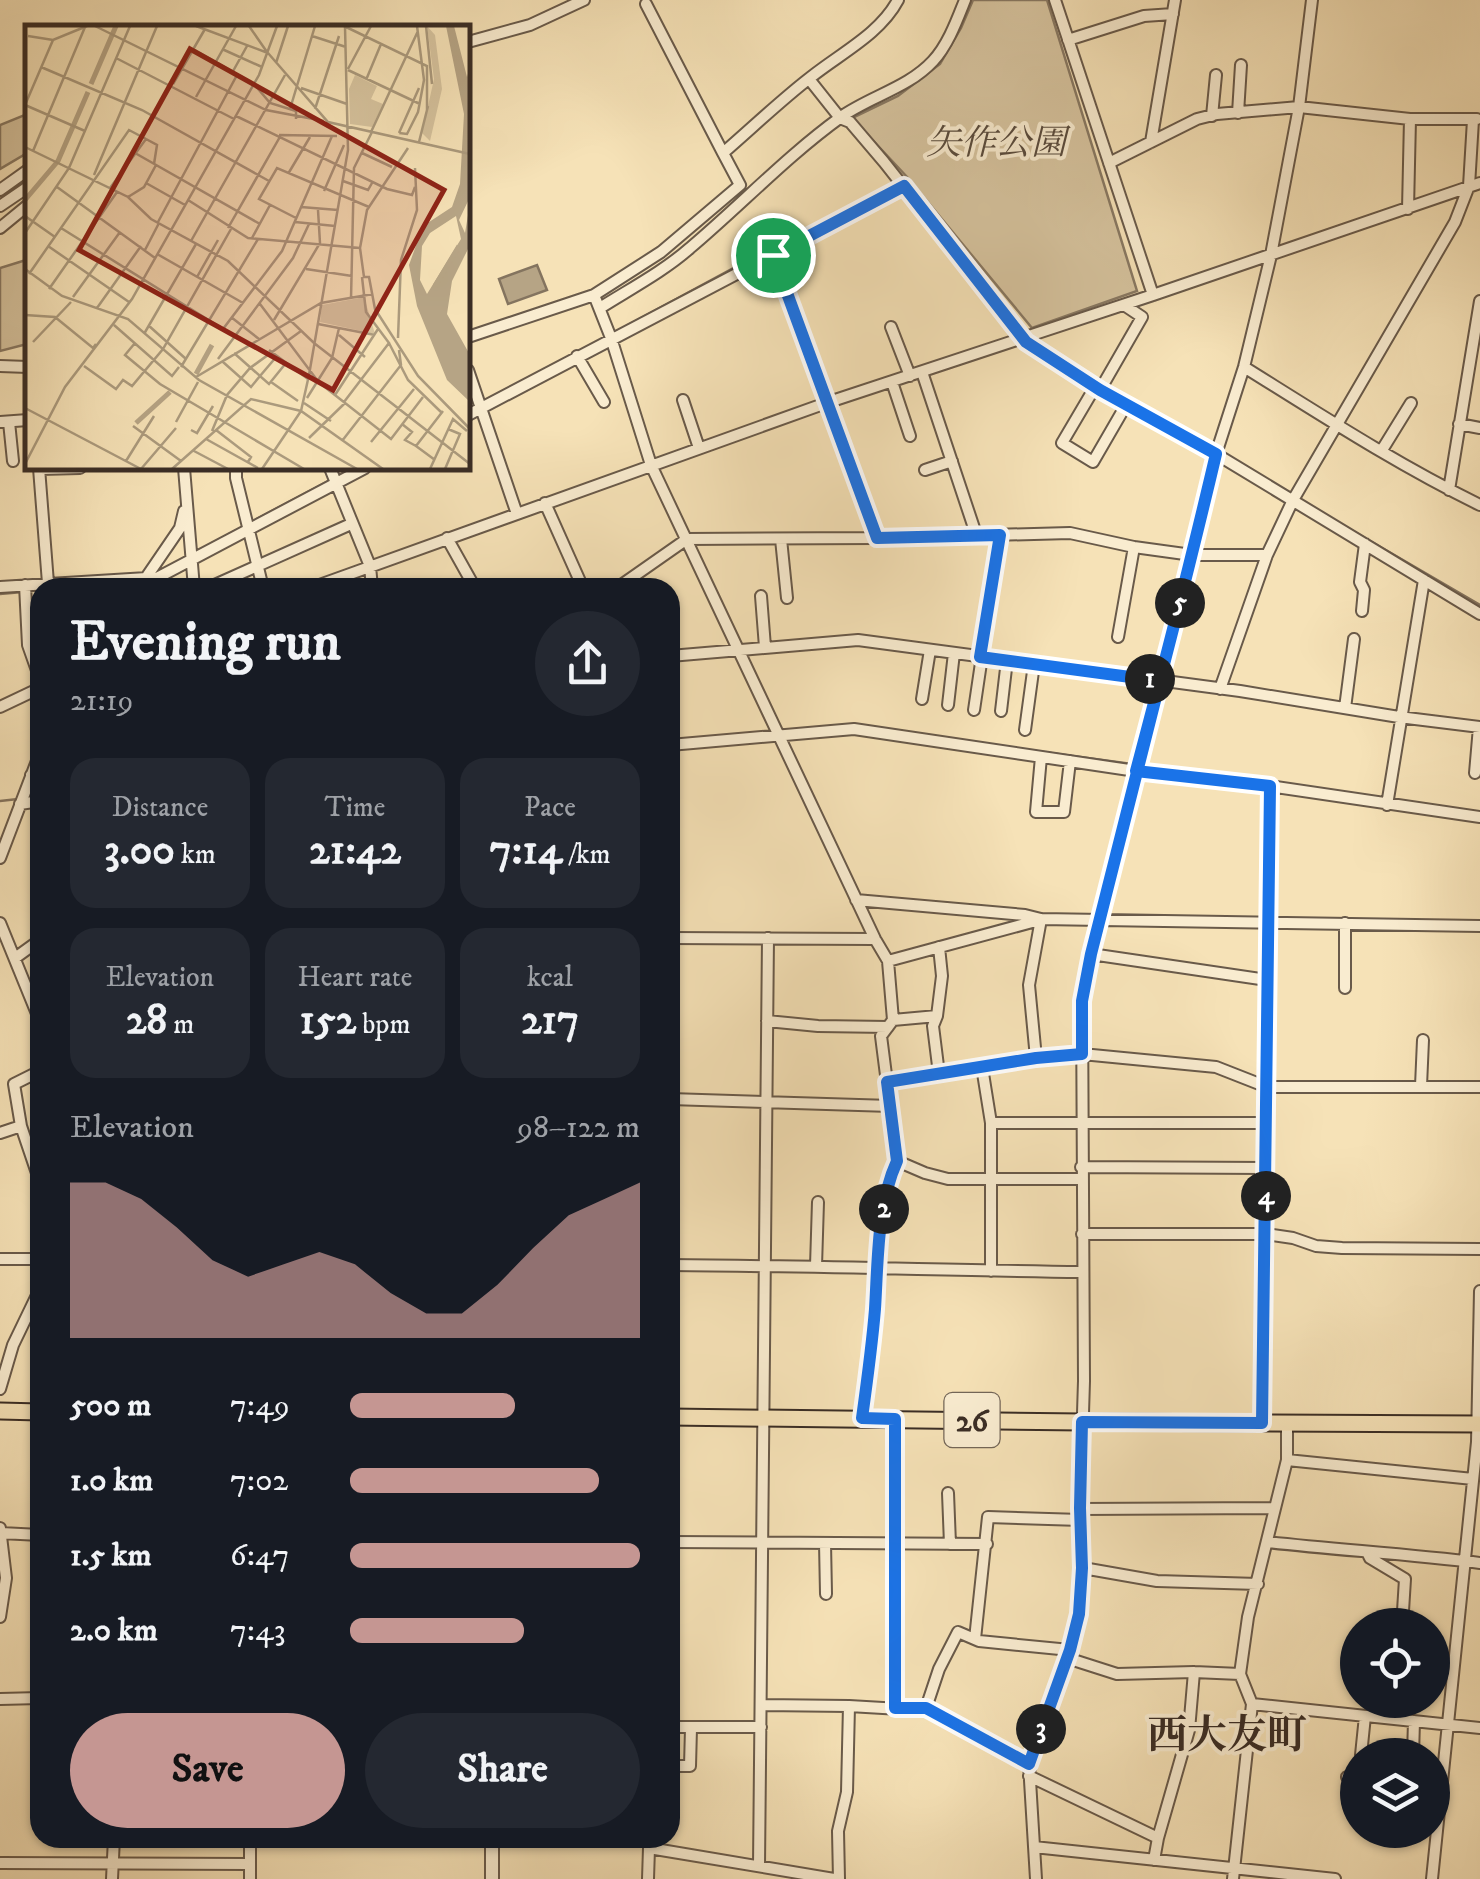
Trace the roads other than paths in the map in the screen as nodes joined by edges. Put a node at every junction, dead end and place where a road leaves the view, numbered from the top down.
1 (584, 0) edge
2 (898, 0) edge
3 (965, 0) edge
4 (1055, 0) edge
5 (1176, 0) edge
6 (1312, 0) edge
7 (646, 4) dead end
8 (1173, 14) junction
9 (1068, 40) junction
10 (470, 41) edge
11 (1240, 65) dead end
12 (1216, 75) dead end
13 (809, 78) junction
14 (1298, 107) junction
15 (1238, 112) junction
16 (1212, 116) junction
17 (840, 118) junction
18 (1478, 118) edge
19 (1410, 119) junction
20 (1151, 142) junction
21 (723, 153) junction
22 (1110, 162) junction
23 (25, 172) edge
24 (1475, 184) edge
25 (904, 186) junction
26 (25, 189) edge
27 (0, 190) edge
28 (0, 206) edge
29 (25, 207) edge
30 (1408, 209) junction
31 (0, 228) edge
32 (773, 255) junction
33 (1271, 255) junction
34 (594, 295) junction
35 (1154, 295) junction
36 (1480, 301) edge
37 (1124, 305) junction
38 (600, 308) junction
39 (891, 327) dead end
40 (470, 336) edge
41 (1022, 337) junction
42 (611, 338) junction
43 (1477, 350) edge
44 (577, 356) junction
45 (1244, 367) junction
46 (922, 372) junction
47 (470, 376) edge
48 (910, 376) junction
49 (892, 382) junction
50 (1098, 389) junction
51 (682, 400) dead end
52 (604, 402) dead end
53 (829, 402) junction
54 (1412, 403) dead end
55 (1126, 405) junction
56 (480, 408) junction
57 (470, 413) edge
58 (5, 422) edge
59 (1459, 424) junction
60 (1338, 425) junction
61 (1480, 428) edge
62 (910, 436) dead end
63 (699, 448) junction
64 (1382, 450) junction
65 (1216, 454) junction
66 (13, 460) dead end
67 (952, 461) junction
68 (651, 465) junction
69 (40, 470) edge
70 (184, 470) edge
71 (236, 470) edge
72 (331, 470) edge
73 (361, 470) edge
74 (925, 470) dead end
75 (336, 482) junction
76 (186, 484) junction
77 (1449, 490) junction
78 (1293, 500) junction
79 (545, 502) junction
80 (1480, 505) edge
81 (517, 514) junction
82 (352, 524) junction
83 (249, 530) junction
84 (976, 534) junction
85 (1000, 535) junction
86 (447, 538) junction
87 (781, 538) junction
88 (877, 538) junction
89 (687, 539) junction
90 (1365, 544) junction
91 (1134, 548) junction
92 (1192, 554) junction
93 (1267, 555) junction
94 (191, 561) junction
95 (258, 566) junction
96 (370, 566) junction
97 (48, 578) edge
98 (146, 578) edge
99 (157, 578) edge
100 (193, 578) edge
101 (231, 578) edge
102 (261, 578) edge
103 (338, 578) edge
104 (371, 578) edge
105 (469, 578) edge
106 (579, 578) edge
107 (631, 578) edge
108 (1424, 580) junction
109 (25, 584) junction
110 (30, 584) edge
111 (0, 587) edge
112 (760, 596) dead end
113 (787, 598) dead end
114 (1362, 611) dead end
115 (1480, 614) edge
116 (1118, 637) dead end
117 (1354, 638) dead end
118 (765, 647) junction
119 (738, 650) junction
120 (930, 650) junction
121 (30, 651) edge
122 (954, 653) junction
123 (680, 655) edge
124 (980, 657) junction
125 (1007, 660) junction
126 (1034, 664) junction
127 (1160, 681) junction
128 (1220, 688) junction
129 (30, 693) edge
130 (922, 699) dead end
131 (948, 705) dead end
132 (0, 707) edge
133 (1344, 708) junction
134 (974, 710) dead end
135 (1002, 711) dead end
136 (1400, 717) junction
137 (1479, 727) edge
138 (1024, 730) dead end
139 (779, 736) junction
140 (680, 744) edge
141 (1041, 757) junction
142 (1070, 761) junction
143 (1136, 771) junction
144 (1475, 773) dead end
145 (30, 777) edge
146 (1270, 786) junction
147 (30, 800) edge
148 (21, 801) junction
149 (1387, 805) junction
150 (1480, 817) edge
151 (0, 858) edge
152 (856, 900) junction
153 (1041, 920) junction
154 (1098, 920) junction
155 (1268, 922) junction
156 (0, 923) edge
157 (1345, 923) junction
158 (1480, 926) edge
159 (680, 938) edge
160 (768, 938) junction
161 (875, 939) junction
162 (30, 947) edge
163 (939, 948) junction
164 (1091, 954) junction
165 (15, 958) junction
166 (888, 961) junction
167 (1267, 980) junction
168 (1345, 988) dead end
169 (30, 996) edge
170 (937, 1016) junction
171 (767, 1020) junction
172 (890, 1024) junction
173 (1422, 1040) dead end
174 (1082, 1054) junction
175 (1036, 1058) junction
176 (982, 1067) junction
177 (938, 1074) junction
178 (30, 1075) edge
179 (887, 1082) junction
180 (1421, 1086) junction
181 (1267, 1087) junction
182 (1480, 1087) edge
183 (680, 1099) edge
184 (767, 1101) junction
185 (892, 1106) junction
186 (990, 1123) junction
187 (1266, 1123) junction
188 (1081, 1124) junction
189 (21, 1126) junction
190 (0, 1133) edge
191 (30, 1150) edge
192 (897, 1161) junction
193 (1266, 1168) junction
194 (1082, 1173) junction
195 (990, 1180) junction
196 (818, 1202) dead end
197 (1082, 1234) junction
198 (1266, 1234) junction
199 (1480, 1250) edge
200 (0, 1259) edge
201 (30, 1260) edge
202 (680, 1265) edge
203 (763, 1266) junction
204 (816, 1266) junction
205 (878, 1270) junction
206 (991, 1270) junction
207 (1082, 1272) junction
208 (1480, 1292) edge
209 (30, 1310) edge
210 (0, 1389) edge
211 (0, 1412) edge
212 (30, 1412) edge
213 (680, 1417) edge
214 (764, 1418) junction
215 (862, 1418) junction
216 (895, 1419) junction
217 (1082, 1422) junction
218 (1286, 1422) junction
219 (1262, 1423) junction
220 (1479, 1424) edge
221 (1287, 1460) junction
222 (1472, 1479) junction
223 (948, 1494) dead end
224 (1274, 1508) junction
225 (1080, 1514) junction
226 (0, 1530) edge
227 (30, 1534) edge
228 (680, 1542) edge
229 (762, 1542) junction
230 (1266, 1542) junction
231 (825, 1543) junction
232 (893, 1544) junction
233 (950, 1544) junction
234 (986, 1544) junction
235 (1367, 1552) junction
236 (1464, 1561) junction
237 (1480, 1563) edge
238 (2, 1564) edge
239 (1082, 1568) junction
240 (1258, 1584) junction
241 (826, 1594) dead end
242 (1403, 1608) edge
243 (0, 1618) edge
244 (975, 1639) junction
245 (1068, 1654) junction
246 (1194, 1672) junction
247 (1240, 1674) junction
248 (30, 1698) edge
249 (0, 1699) edge
250 (1252, 1704) junction
251 (761, 1705) junction
252 (849, 1706) junction
253 (895, 1708) junction
254 (926, 1708) junction
255 (1340, 1713) edge
256 (1385, 1718) edge
257 (1414, 1721) junction
258 (1448, 1724) junction
259 (761, 1727) junction
260 (680, 1728) edge
261 (690, 1728) junction
262 (1480, 1728) edge
263 (1414, 1738) edge
264 (680, 1766) edge
265 (1029, 1770) junction
266 (1158, 1838) junction
267 (1034, 1847) junction
268 (114, 1848) edge
269 (250, 1848) edge
270 (492, 1848) edge
271 (649, 1848) edge
272 (673, 1848) edge
273 (1154, 1860) junction
274 (0, 1863) edge
275 (114, 1863) junction
276 (250, 1864) junction
277 (759, 1866) junction
278 (1234, 1873) edge
279 (776, 1875) edge
280 (112, 1879) edge
281 (250, 1879) edge
282 (492, 1879) edge
283 (648, 1879) edge
284 (837, 1879) edge
285 (1036, 1879) edge
286 (1335, 1879) edge
287 (1432, 1879) edge

1 - 10 street
2 - 13 street
3 - 17 street
4 - 9 street
5 - 8 street
6 - 14 street
7 - 21 street
8 - 9 street
8 - 20 street
9 - 22 street
11 - 15 street
12 - 16 street
13 - 17 street
13 - 21 street
14 - 15 street
14 - 19 street
14 - 33 street
15 - 16 street
16 - 20 street
17 - 25 street
17 - 38 street
18 - 19 street
18 - 24 street
19 - 30 street
20 - 22 street
21 - 34 street
22 - 35 street
23 - 27 street
24 - 30 street
24 - 60 street
25 - 32 street
25 - 41 street
26 - 28 street
29 - 31 street
30 - 33 street
32 - 42 street
32 - 53 street
33 - 35 street
33 - 45 street
34 - 38 street
34 - 40 street
35 - 37 street
36 - 43 street
37 - 41 street
37 - 50 street
38 - 42 street
39 - 48 street
41 - 46 street
41 - 50 street
42 - 44 street
42 - 68 street
43 - 59 street
44 - 52 street
44 - 56 street
45 - 60 street
45 - 65 street
46 - 48 street
46 - 67 street
47 - 56 street
48 - 49 street
49 - 53 street
49 - 62 street
50 - 55 street
50 - 55 street
51 - 63 street
53 - 63 street
53 - 88 street
54 - 64 street
55 - 65 street
56 - 57 street
56 - 81 street
58 - 66 street
59 - 61 street
59 - 77 street
60 - 64 street
60 - 78 street
63 - 68 street
64 - 77 street
65 - 78 street
65 - 92 street
67 - 74 street
67 - 84 street
68 - 79 street
68 - 89 street
69 - 97 street
70 - 76 street
71 - 83 street
72 - 75 street
73 - 75 street
75 - 82 street
75 - 83 street
76 - 94 street
76 - 98 street
77 - 80 street
78 - 90 street
78 - 93 street
79 - 81 street
79 - 106 street
81 - 86 street
82 - 95 street
82 - 96 street
83 - 94 street
83 - 95 street
84 - 85 street
84 - 88 street
85 - 91 street
85 - 124 street
86 - 96 street
86 - 105 street
87 - 88 street
87 - 89 street
87 - 113 street
89 - 107 street
89 - 119 street
90 - 108 street
90 - 114 street
91 - 92 street
91 - 116 street
92 - 93 street
92 - 127 street
93 - 128 street
94 - 99 street
94 - 100 street
95 - 101 street
95 - 102 street
96 - 103 street
96 - 104 street
108 - 115 street
108 - 136 street
109 - 110 street
109 - 111 street
109 - 121 street
112 - 118 street
117 - 133 street
118 - 119 street
118 - 120 street
119 - 123 street
119 - 139 street
120 - 122 street
120 - 130 street
122 - 124 street
122 - 131 street
124 - 125 street
124 - 134 street
125 - 126 street
125 - 135 street
126 - 127 street
126 - 138 street
127 - 128 street
127 - 143 street
128 - 133 street
129 - 132 street
133 - 136 street
136 - 137 street
136 - 149 street
137 - 144 street
139 - 140 street
139 - 141 street
139 - 152 street
141 - 142 street
141 - 142 street
142 - 143 street
143 - 146 street
143 - 154 street
145 - 148 street
146 - 149 street
146 - 155 street
147 - 148 street
148 - 151 street
149 - 150 street
152 - 153 street
152 - 161 street
153 - 154 street
153 - 163 street
153 - 175 street
154 - 155 street
154 - 164 street
155 - 157 street
155 - 167 street
156 - 165 street
157 - 158 street
157 - 168 street
159 - 160 street
160 - 161 street
160 - 171 street
161 - 166 street
162 - 165 street
163 - 166 street
163 - 170 street
164 - 167 street
164 - 174 street
165 - 169 street
166 - 172 street
167 - 181 street
170 - 172 street
170 - 177 street
171 - 172 street
171 - 184 street
172 - 179 street
173 - 180 street
174 - 175 street
174 - 181 street
174 - 188 street
175 - 176 street
176 - 177 street
176 - 186 street
177 - 179 street
178 - 189 street
179 - 185 street
180 - 181 street
180 - 182 street
181 - 187 street
183 - 184 street
184 - 185 street
184 - 203 street
185 - 192 street
186 - 188 street
186 - 195 street
187 - 188 street
187 - 193 street
188 - 194 street
189 - 190 street
189 - 191 street
192 - 195 street
192 - 205 street
193 - 194 street
193 - 198 street
194 - 195 street
194 - 197 street
195 - 206 street
196 - 204 street
197 - 198 street
197 - 207 street
198 - 199 street
198 - 219 street
200 - 201 street
202 - 203 street
203 - 204 street
203 - 214 street
204 - 205 street
205 - 206 street
205 - 215 street
206 - 207 street
207 - 217 street
208 - 220 street
209 - 210 street
211 - 212 main road
213 - 214 main road, 26
214 - 215 main road, 26
214 - 229 street
215 - 216 main road, 26
216 - 217 main road, 26
216 - 232 street
217 - 219 main road, 26
217 - 225 street
218 - 219 main road, 26
218 - 220 main road, 26
218 - 221 street
220 - 222 street
221 - 222 street
221 - 224 street
222 - 236 street
223 - 233 street
224 - 225 street
224 - 230 street
225 - 234 street
225 - 239 street
226 - 227 street
226 - 238 street
228 - 229 street
229 - 231 street
229 - 251 street
230 - 235 street
230 - 240 street
231 - 232 street
231 - 241 street
232 - 233 street
232 - 253 street
233 - 234 street
234 - 244 street
235 - 236 street
235 - 242 street
236 - 237 street
236 - 258 street
238 - 243 street
239 - 240 street
239 - 245 street
240 - 247 street
244 - 245 street
244 - 254 street
245 - 246 street
245 - 265 street
246 - 247 street
246 - 266 street
247 - 250 street
248 - 249 street
250 - 255 street
250 - 278 street
251 - 252 street
251 - 259 street
252 - 253 street
252 - 284 street
253 - 254 street
254 - 265 street
256 - 257 street
257 - 258 street
257 - 263 street
258 - 262 street
258 - 287 street
259 - 261 street
259 - 277 street
260 - 261 street
261 - 264 street
265 - 266 street
265 - 267 street
266 - 273 street
267 - 273 street
267 - 285 street
268 - 275 street
269 - 276 street
270 - 282 street
271 - 283 street
272 - 277 street
273 - 278 street
274 - 275 street
275 - 276 street
275 - 280 street
276 - 281 street
277 - 279 street
278 - 286 street
279 - 284 street

